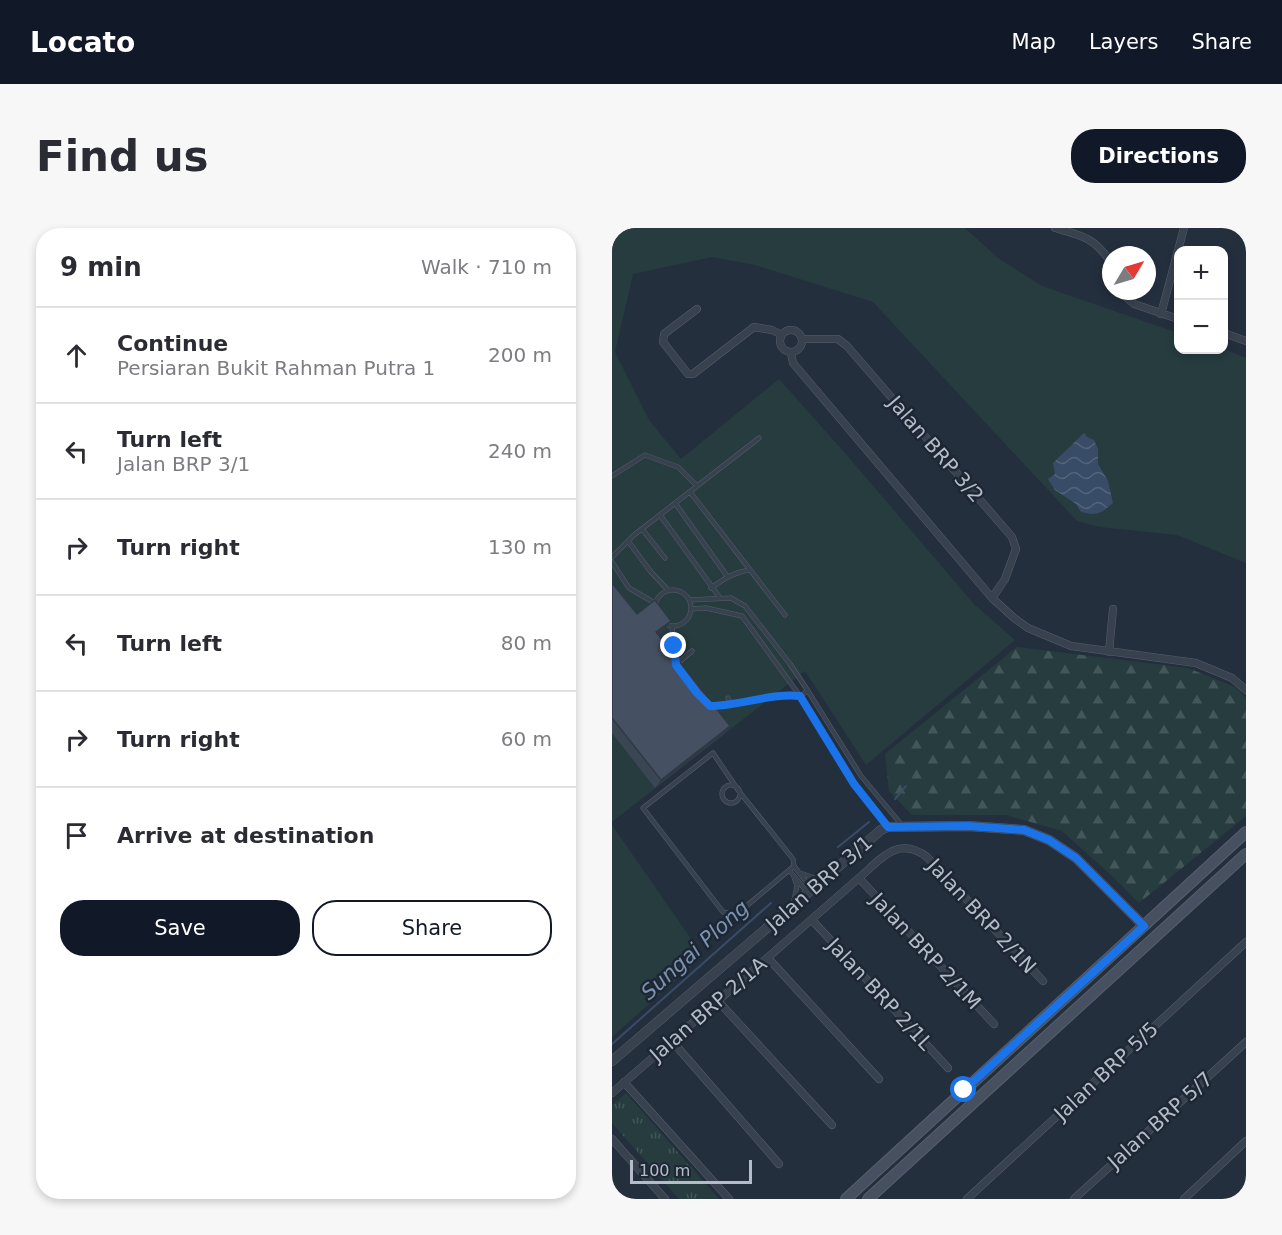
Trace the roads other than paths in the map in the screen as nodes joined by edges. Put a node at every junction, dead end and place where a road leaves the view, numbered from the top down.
1 (1055, 228) edge
2 (1184, 228) edge
3 (1102, 249) edge
4 (1129, 300) edge
5 (697, 309) dead end
6 (1161, 314) junction
7 (1174, 318) edge
8 (782, 334) junction
9 (1228, 334) edge
10 (802, 339) junction
11 (1246, 341) edge
12 (791, 352) junction
13 (759, 438) dead end
14 (612, 476) edge
15 (697, 486) junction
16 (690, 492) junction
17 (675, 503) junction
18 (660, 515) junction
19 (642, 529) junction
20 (628, 541) junction
21 (612, 557) edge
22 (665, 558) dead end
23 (612, 562) edge
24 (750, 570) junction
25 (727, 576) junction
26 (711, 588) junction
27 (668, 590) junction
28 (720, 598) junction
29 (992, 598) junction
30 (689, 600) junction
31 (656, 603) junction
32 (691, 609) junction
33 (1113, 609) dead end
34 (785, 615) dead end
35 (672, 626) junction
36 (692, 651) dead end
37 (1109, 652) junction
38 (1246, 690) edge
39 (808, 691) junction
40 (800, 696) junction
41 (728, 698) dead end
42 (703, 700) edge
43 (731, 704) junction
44 (738, 790) junction
45 (902, 826) junction
46 (888, 827) junction
47 (1246, 832) edge
48 (1246, 854) edge
49 (794, 866) junction
50 (789, 870) junction
51 (799, 872) junction
52 (794, 876) junction
53 (825, 877) junction
54 (859, 878) junction
55 (809, 890) junction
56 (1208, 890) junction
57 (793, 904) junction
58 (812, 920) junction
59 (1144, 926) junction
60 (1246, 942) edge
61 (1141, 950) junction
62 (768, 958) junction
63 (1043, 981) dead end
64 (718, 1001) junction
65 (994, 1024) dead end
66 (672, 1041) junction
67 (1246, 1042) edge
68 (612, 1061) edge
69 (948, 1068) dead end
70 (879, 1079) dead end
71 (624, 1082) junction
72 (612, 1093) edge
73 (832, 1125) dead end
74 (612, 1139) edge
75 (1245, 1143) edge
76 (779, 1164) dead end
77 (665, 1199) edge
78 (729, 1199) edge
79 (846, 1199) edge
80 (868, 1199) edge
81 (967, 1199) edge
82 (1074, 1199) edge
83 (1184, 1199) edge

1 - 3 street
2 - 6 street
4 - 6 street
5 - 8 street
6 - 7 street
8 - 10 street
8 - 12 street
9 - 11 street
10 - 12 street
10 - 29 street, Jalan BRP 3/2
12 - 29 street
13 - 15 lane
14 - 15 lane
15 - 16 lane
16 - 17 lane
16 - 24 lane
17 - 18 lane
17 - 25 lane
18 - 19 lane
18 - 26 lane
19 - 20 lane
19 - 22 lane
20 - 21 lane
20 - 27 lane
23 - 31 lane
24 - 25 lane
24 - 34 lane
25 - 26 lane
26 - 28 lane
27 - 30 lane
27 - 31 lane
28 - 30 lane
28 - 39 lane
29 - 37 street
30 - 32 lane
31 - 35 lane
32 - 35 lane
32 - 40 lane
33 - 37 street
35 - 36 lane
37 - 38 street
39 - 40 lane
39 - 45 lane
40 - 43 lane
40 - 46 lane
41 - 43 lane
42 - 43 lane
44 - 44 lane
44 - 49 lane
44 - 50 lane
45 - 46 street, Jalan BRP 3/1
45 - 59 street, Jalan BRP 3/1
46 - 53 street, Jalan BRP 3/1
47 - 59 main road
48 - 56 main road
49 - 50 lane
49 - 51 lane
50 - 52 lane
51 - 53 lane
51 - 55 lane
52 - 55 lane
52 - 57 lane
53 - 55 street, Jalan BRP 3/1
54 - 58 street, Jalan BRP 2/1A
54 - 63 street, Jalan BRP 2/1N
54 - 65 street, Jalan BRP 2/1M
55 - 57 street, Jalan BRP 3/1
56 - 59 main road
56 - 61 main road
57 - 68 street, Jalan BRP 3/1
58 - 62 street, Jalan BRP 2/1A
58 - 69 street, Jalan BRP 2/1L
59 - 61 main road
59 - 79 main road
60 - 81 street, Jalan BRP 5/5
61 - 80 main road
62 - 64 street, Jalan BRP 2/1A
62 - 70 street
64 - 66 street, Jalan BRP 2/1A
64 - 73 street
66 - 71 street, Jalan BRP 2/1A
66 - 76 street
67 - 82 street, Jalan BRP 5/7
71 - 72 street, Jalan BRP 2/1A
71 - 78 street
74 - 77 street
75 - 83 street

